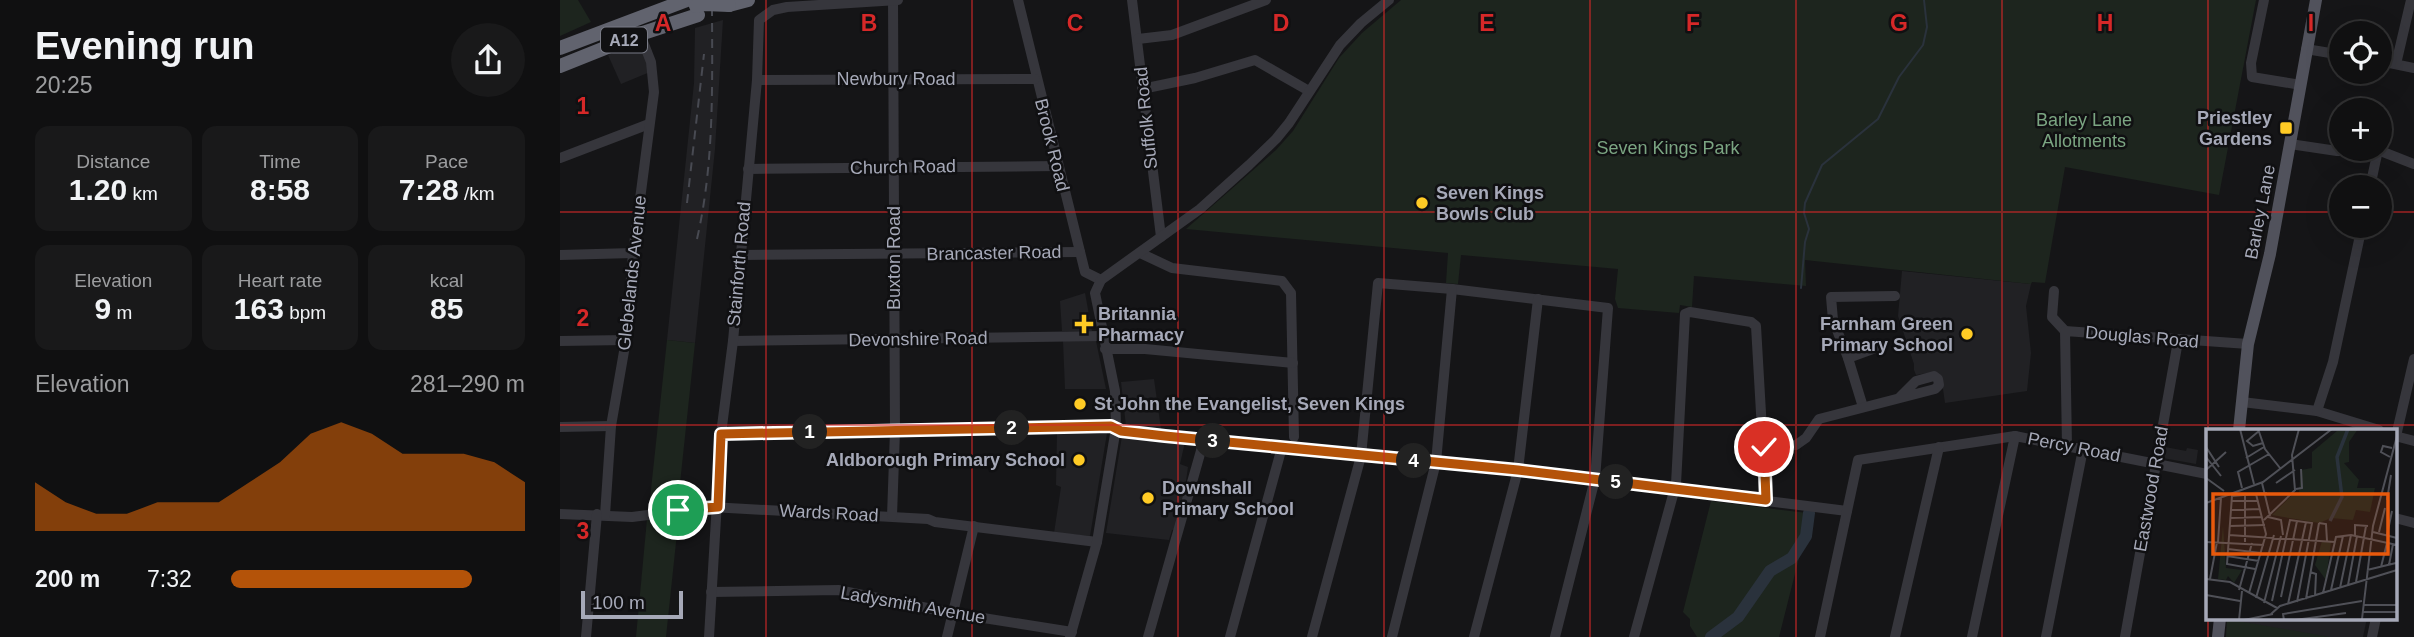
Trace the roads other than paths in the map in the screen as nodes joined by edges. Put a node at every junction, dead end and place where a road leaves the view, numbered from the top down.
1 (748, 0) edge
2 (896, 0) edge
3 (1018, 0) edge
4 (1132, 0) edge
5 (1266, 0) edge
6 (1389, 0) edge
7 (2264, 0) edge
8 (2315, 0) edge
9 (2403, 0) edge
10 (2411, 0) edge
11 (664, 5) edge
12 (690, 7) edge
13 (2408, 16) junction
14 (640, 34) junction
15 (1138, 40) junction
16 (560, 48) edge
17 (2306, 49) junction
18 (2329, 53) edge
19 (2392, 63) edge
20 (2396, 64) junction
21 (560, 66) edge
22 (2414, 68) edge
23 (894, 79) junction
24 (1035, 79) junction
25 (758, 80) junction
26 (2301, 85) junction
27 (1142, 89) junction
28 (1309, 91) junction
29 (649, 124) junction
30 (2290, 144) junction
31 (2329, 150) edge
32 (2392, 155) edge
33 (560, 158) edge
34 (2414, 164) edge
35 (1058, 166) junction
36 (894, 167) junction
37 (748, 169) junction
38 (1161, 237) junction
39 (2359, 238) edge
40 (1080, 252) junction
41 (633, 253) junction
42 (1140, 253) junction
43 (560, 255) edge
44 (740, 255) junction
45 (893, 255) junction
46 (1101, 280) junction
47 (1452, 289) junction
48 (2054, 291) dead end
49 (1895, 296) dead end
50 (1538, 299) junction
51 (2066, 331) junction
52 (1102, 337) junction
53 (626, 340) junction
54 (893, 340) junction
55 (560, 341) edge
56 (733, 341) junction
57 (2178, 341) junction
58 (2248, 344) junction
59 (1881, 346) dead end
60 (1105, 348) junction
61 (1848, 358) junction
62 (2414, 359) edge
63 (1293, 363) junction
64 (1900, 397) dead end
65 (2242, 402) junction
66 (1863, 407) junction
67 (2317, 411) junction
68 (611, 426) junction
69 (560, 427) edge
70 (1116, 428) junction
71 (2239, 429) edge
72 (2376, 429) edge
73 (895, 431) junction
74 (721, 434) junction
75 (2015, 436) junction
76 (2396, 436) edge
77 (1294, 437) dead end
78 (1204, 440) junction
79 (2414, 441) edge
80 (2067, 446) junction
81 (1282, 447) junction
82 (1764, 447) junction
83 (1939, 447) junction
84 (2083, 449) junction
85 (1362, 456) junction
86 (1436, 462) junction
87 (2156, 463) junction
88 (1518, 470) junction
89 (2206, 474) edge
90 (1595, 479) junction
91 (1674, 489) junction
92 (1766, 500) junction
93 (718, 507) junction
94 (1847, 511) junction
95 (560, 514) edge
96 (601, 514) junction
97 (892, 516) junction
98 (2396, 521) edge
99 (2414, 523) edge
100 (974, 526) junction
101 (1097, 542) junction
102 (711, 592) junction
103 (953, 613) junction
104 (1071, 634) edge
105 (586, 637) edge
106 (709, 637) edge
107 (947, 637) edge
108 (1148, 637) edge
109 (1230, 637) edge
110 (1312, 637) edge
111 (1392, 637) edge
112 (1474, 637) edge
113 (1555, 637) edge
114 (1634, 637) edge
115 (1820, 637) edge
116 (1895, 637) edge
117 (1972, 637) edge
118 (2046, 637) edge
119 (2124, 637) edge

1 - 12 highway, A12
2 - 23 street, Buxton Road
2 - 25 street, Stainforth Road
3 - 24 street, Brook Road
4 - 15 street, Suffolk Road
5 - 15 street
6 - 28 street
7 - 26 street
8 - 17 main road, Barley Lane
9 - 13 street
10 - 13 street
11 - 12 highway, A12
11 - 16 highway, A12
12 - 14 highway, A12
13 - 20 street
14 - 21 highway, A12
14 - 29 street, Glebelands Avenue
15 - 27 street, Suffolk Road
17 - 18 street
17 - 26 main road, Barley Lane
19 - 20 street
20 - 22 street
23 - 24 street, Newbury Road
23 - 25 street, Newbury Road
23 - 36 street, Buxton Road
24 - 35 street, Brook Road
25 - 37 street, Stainforth Road
26 - 30 main road, Barley Lane
27 - 28 street
27 - 38 street, Suffolk Road
28 - 38 street
29 - 33 street
29 - 41 street, Glebelands Avenue
30 - 31 street
30 - 58 main road, Barley Lane
32 - 34 street
35 - 36 street, Church Road
35 - 40 street, Brook Road
36 - 37 street, Church Road
36 - 45 street, Buxton Road
37 - 44 street, Stainforth Road
38 - 42 street
39 - 67 street
40 - 45 street, Brancaster Road
40 - 46 street, Brook Road
41 - 43 street
41 - 53 street, Glebelands Avenue
42 - 46 street
42 - 63 street
44 - 45 street, Brancaster Road
44 - 56 street, Stainforth Road
45 - 54 street, Buxton Road
46 - 52 street
47 - 50 street
47 - 85 street
47 - 86 street
48 - 51 street
49 - 61 street
50 - 88 street
50 - 90 street
51 - 57 street, Douglas Road
51 - 80 street, Douglas Road
52 - 54 street, Devonshire Road
52 - 60 street
53 - 55 street
53 - 68 street, Glebelands Avenue
54 - 56 street, Devonshire Road
54 - 73 street, Buxton Road
56 - 74 street, Stainforth Road
57 - 58 street, Douglas Road
57 - 87 street, Eastwood Road
58 - 65 main road, Barley Lane
59 - 61 street
60 - 63 street
60 - 70 street
61 - 66 street
62 - 76 street
63 - 77 street
64 - 66 street
65 - 67 street
65 - 71 main road, Barley Lane
66 - 82 street
67 - 72 street
68 - 69 street
68 - 96 street, Glebelands Avenue
70 - 73 street
70 - 78 street
70 - 101 street
73 - 74 street
73 - 97 street, Buxton Road
74 - 93 street, Stainforth Road
75 - 80 street, Percy Road
75 - 83 street, Percy Road
75 - 117 street
76 - 79 street
78 - 81 street
78 - 108 street
80 - 84 street, Percy Road
81 - 85 street
81 - 109 street
82 - 91 street
82 - 92 street
83 - 94 street, Percy Road
83 - 116 street
84 - 87 street, Percy Road
84 - 118 street
85 - 86 street
85 - 110 street
86 - 88 street
86 - 111 street
87 - 89 street, Percy Road
87 - 119 street, Eastwood Road
88 - 90 street
88 - 112 street
90 - 91 street
90 - 113 street
91 - 92 street
91 - 114 street
92 - 94 street
93 - 96 street, Wards Road
93 - 97 street, Wards Road
93 - 102 street, Stainforth Road
94 - 115 street
95 - 96 street, Wards Road
96 - 105 street, Glebelands Avenue
97 - 100 street, Wards Road
98 - 99 street
100 - 101 street, Wards Road
100 - 103 street
101 - 104 street
102 - 103 street, Ladysmith Avenue
102 - 106 street, Stainforth Road
103 - 104 street, Ladysmith Avenue
103 - 107 street

